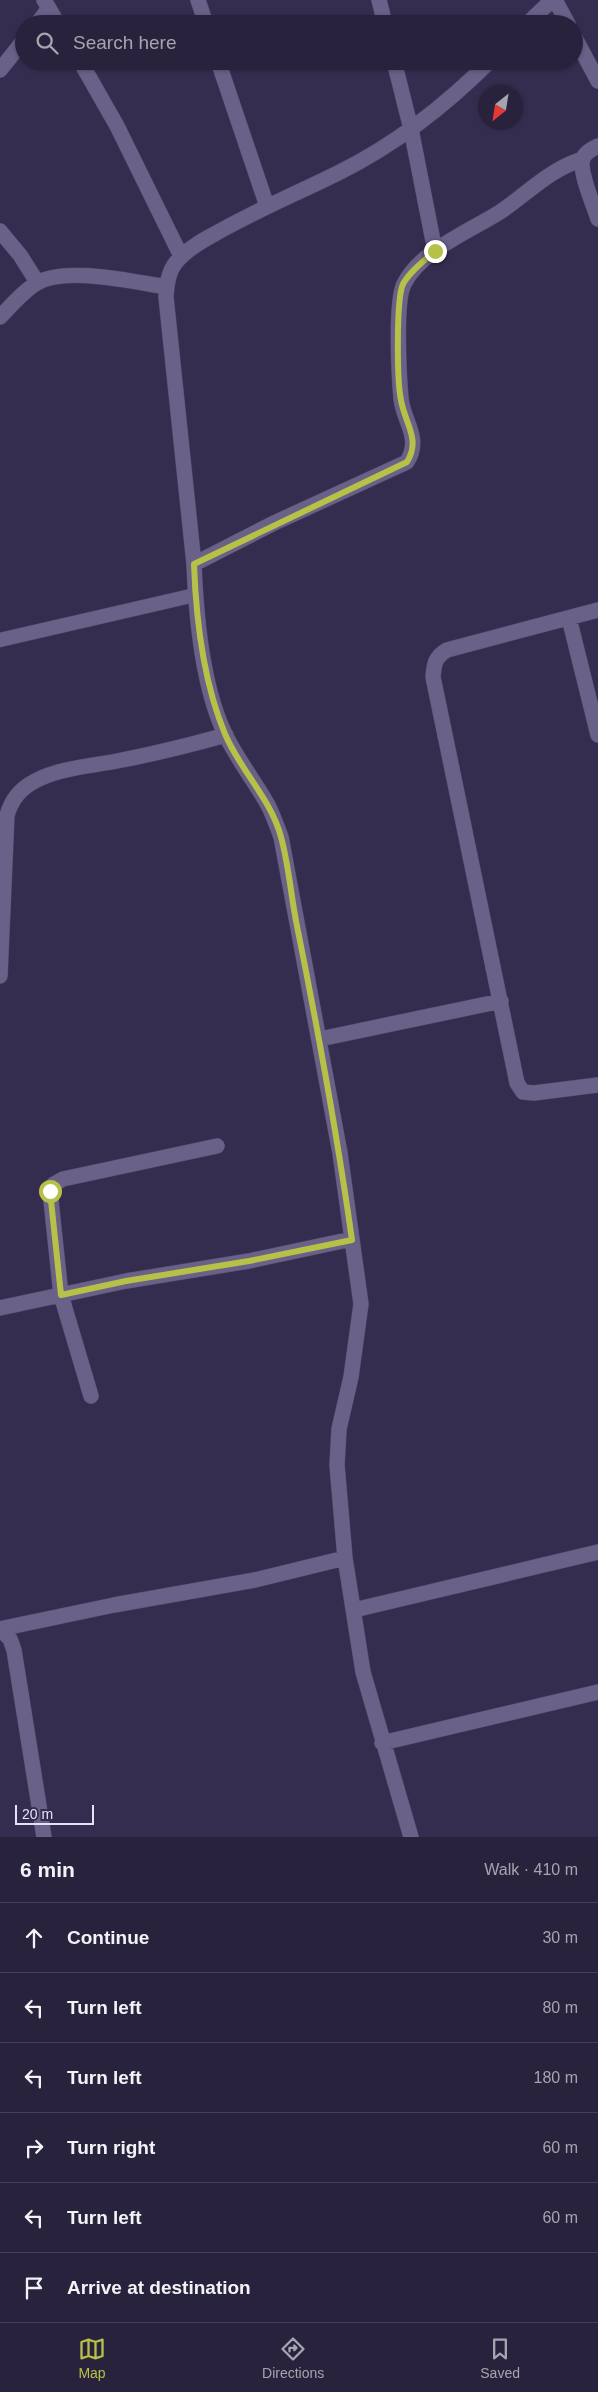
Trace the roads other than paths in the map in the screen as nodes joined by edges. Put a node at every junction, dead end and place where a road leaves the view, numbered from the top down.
1 (198, 0) edge
2 (378, 0) edge
3 (553, 0) edge
4 (47, 4) edge
5 (53, 15) edge
6 (203, 15) edge
7 (382, 15) edge
8 (537, 15) edge
9 (562, 15) edge
10 (15, 51) edge
11 (583, 53) edge
12 (0, 70) edge
13 (85, 70) edge
14 (221, 70) edge
15 (396, 70) edge
16 (480, 70) edge
17 (598, 81) edge
18 (411, 129) junction
19 (598, 146) edge
20 (582, 159) junction
21 (267, 206) junction
22 (598, 219) edge
23 (0, 231) edge
24 (435, 251) junction
25 (181, 256) junction
26 (37, 282) junction
27 (167, 287) junction
28 (0, 317) edge
29 (194, 564) junction
30 (195, 595) junction
31 (598, 610) edge
32 (569, 618) junction
33 (0, 640) edge
34 (226, 735) junction
35 (598, 735) edge
36 (1, 908) edge
37 (0, 976) edge
38 (501, 1001) junction
39 (320, 1039) junction
40 (598, 1085) edge
41 (216, 1146) dead end
42 (352, 1240) junction
43 (61, 1295) junction
44 (0, 1308) edge
45 (91, 1396) dead end
46 (598, 1552) edge
47 (345, 1558) junction
48 (354, 1610) junction
49 (0, 1629) edge
50 (598, 1692) edge
51 (382, 1743) junction
52 (44, 1837) edge
53 (411, 1837) edge

1 - 6 street
2 - 7 street
3 - 8 street
3 - 9 street
4 - 5 street
10 - 12 street
11 - 17 street
13 - 25 street
14 - 21 street
15 - 18 street
16 - 18 street
18 - 21 street
18 - 24 street
19 - 20 street
20 - 22 street
20 - 24 street
21 - 25 street
23 - 26 street
24 - 29 street
25 - 27 street
26 - 27 street
26 - 28 street
27 - 29 street
29 - 30 street
30 - 33 lane
30 - 34 street
31 - 32 street
32 - 35 street
32 - 38 street
34 - 36 street
34 - 39 street
36 - 37 street
38 - 39 street
38 - 40 street
39 - 42 street
41 - 43 street
42 - 43 street
42 - 47 street
43 - 44 street
43 - 45 street
46 - 48 street
47 - 48 street
47 - 49 street
48 - 51 street
49 - 52 street
50 - 51 street
51 - 53 street

